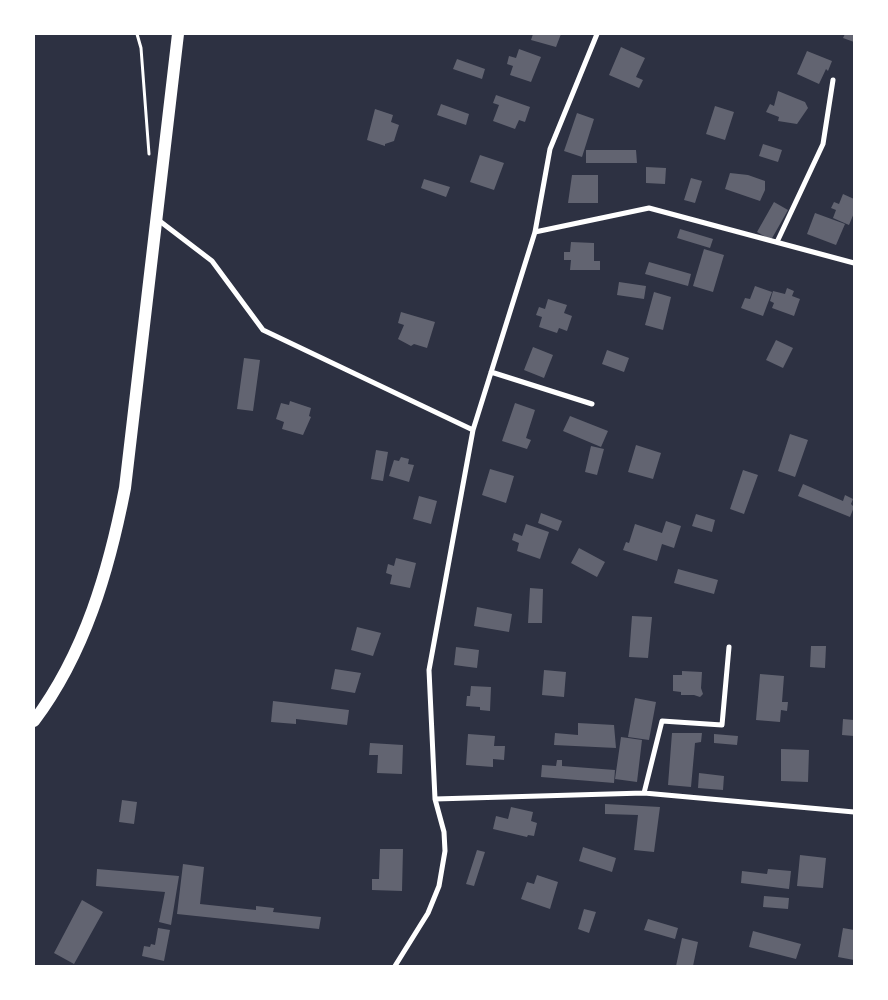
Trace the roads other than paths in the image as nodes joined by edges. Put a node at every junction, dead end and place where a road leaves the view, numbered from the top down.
1 (178, 34) edge
2 (598, 34) edge
3 (833, 80) dead end
4 (157, 219) junction
5 (535, 232) junction
6 (777, 242) junction
7 (854, 263) edge
8 (491, 372) junction
9 (592, 404) dead end
10 (473, 430) junction
11 (729, 648) dead end
12 (34, 721) edge
13 (644, 793) junction
14 (435, 799) junction
15 (854, 812) edge
16 (395, 966) edge

1 - 4 main road
2 - 5 street
3 - 6 street
4 - 10 street
4 - 12 main road
5 - 6 street
5 - 8 street
6 - 7 street
8 - 9 street
8 - 10 street
10 - 14 street
11 - 13 street
13 - 14 street
13 - 15 street
14 - 16 street

